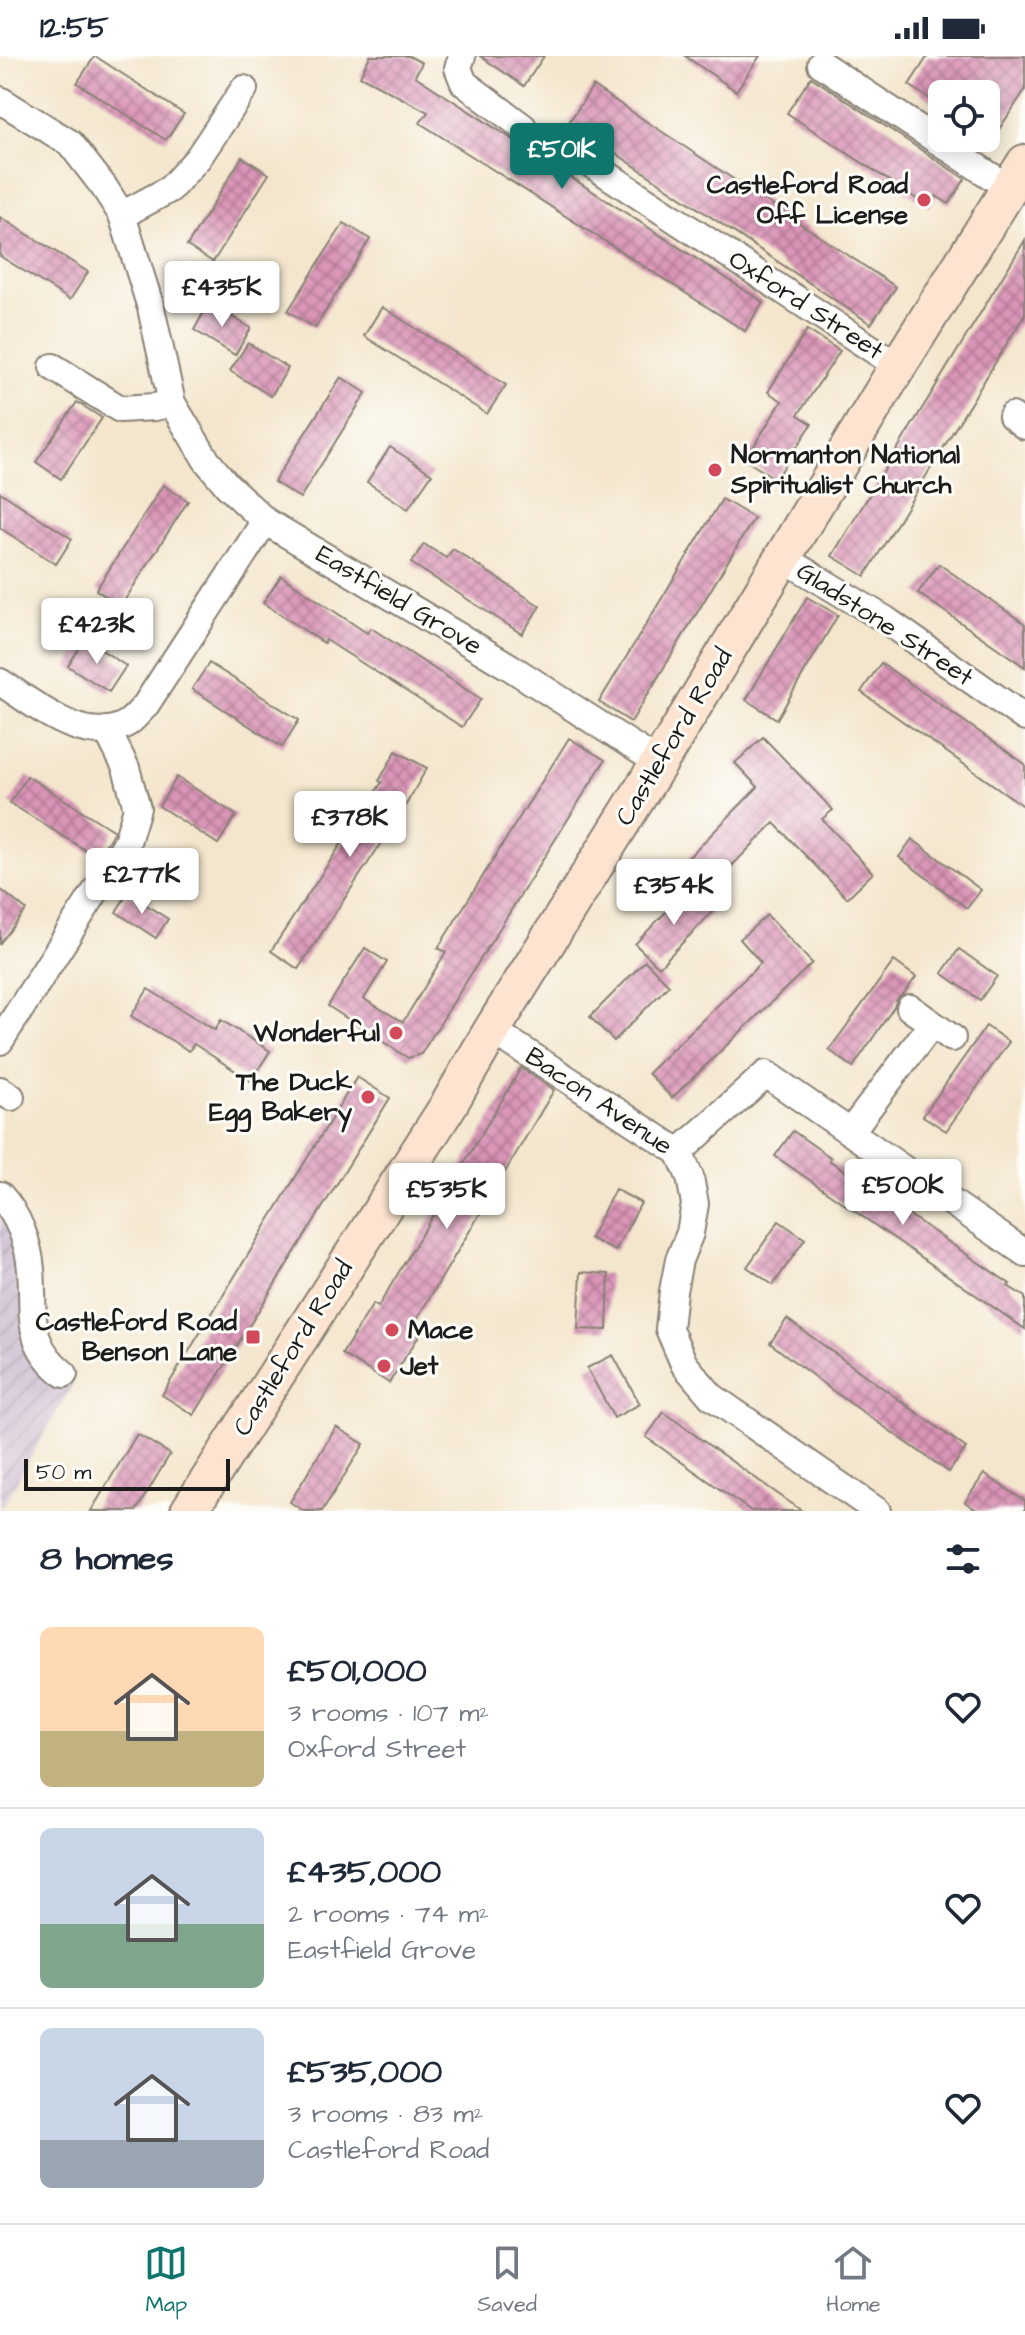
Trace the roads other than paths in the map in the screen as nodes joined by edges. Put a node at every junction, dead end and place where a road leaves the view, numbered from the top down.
1 (462, 56) edge
2 (821, 64) dead end
3 (244, 89) dead end
4 (0, 100) edge
5 (523, 127) dead end
6 (553, 139) dead end
7 (1019, 176) edge
8 (122, 215) junction
9 (898, 366) junction
10 (53, 367) dead end
11 (172, 403) junction
12 (265, 521) junction
13 (783, 558) junction
14 (0, 682) edge
15 (1025, 718) edge
16 (107, 730) junction
17 (659, 763) junction
18 (910, 1008) dead end
19 (492, 1030) junction
20 (0, 1041) edge
21 (851, 1131) junction
22 (679, 1152) junction
23 (0, 1195) edge
24 (1025, 1253) edge
25 (64, 1374) dead end
26 (189, 1511) edge
27 (877, 1511) edge

1 - 5 street
2 - 7 street
3 - 8 street
4 - 8 street, Eastfield Grove
6 - 9 street, Oxford Street
7 - 9 street, Castleford Road
8 - 11 street, Eastfield Grove
9 - 13 street, Castleford Road
10 - 11 street
11 - 12 street, Eastfield Grove
12 - 16 street
12 - 17 street, Eastfield Grove
13 - 15 street, Gladstone Street
13 - 17 street, Castleford Road
14 - 16 street
16 - 20 street
17 - 19 street, Castleford Road
18 - 21 street
19 - 22 street, Bacon Avenue
19 - 26 street, Castleford Road
21 - 22 street
21 - 24 street
22 - 27 street, Bacon Avenue
23 - 25 street

